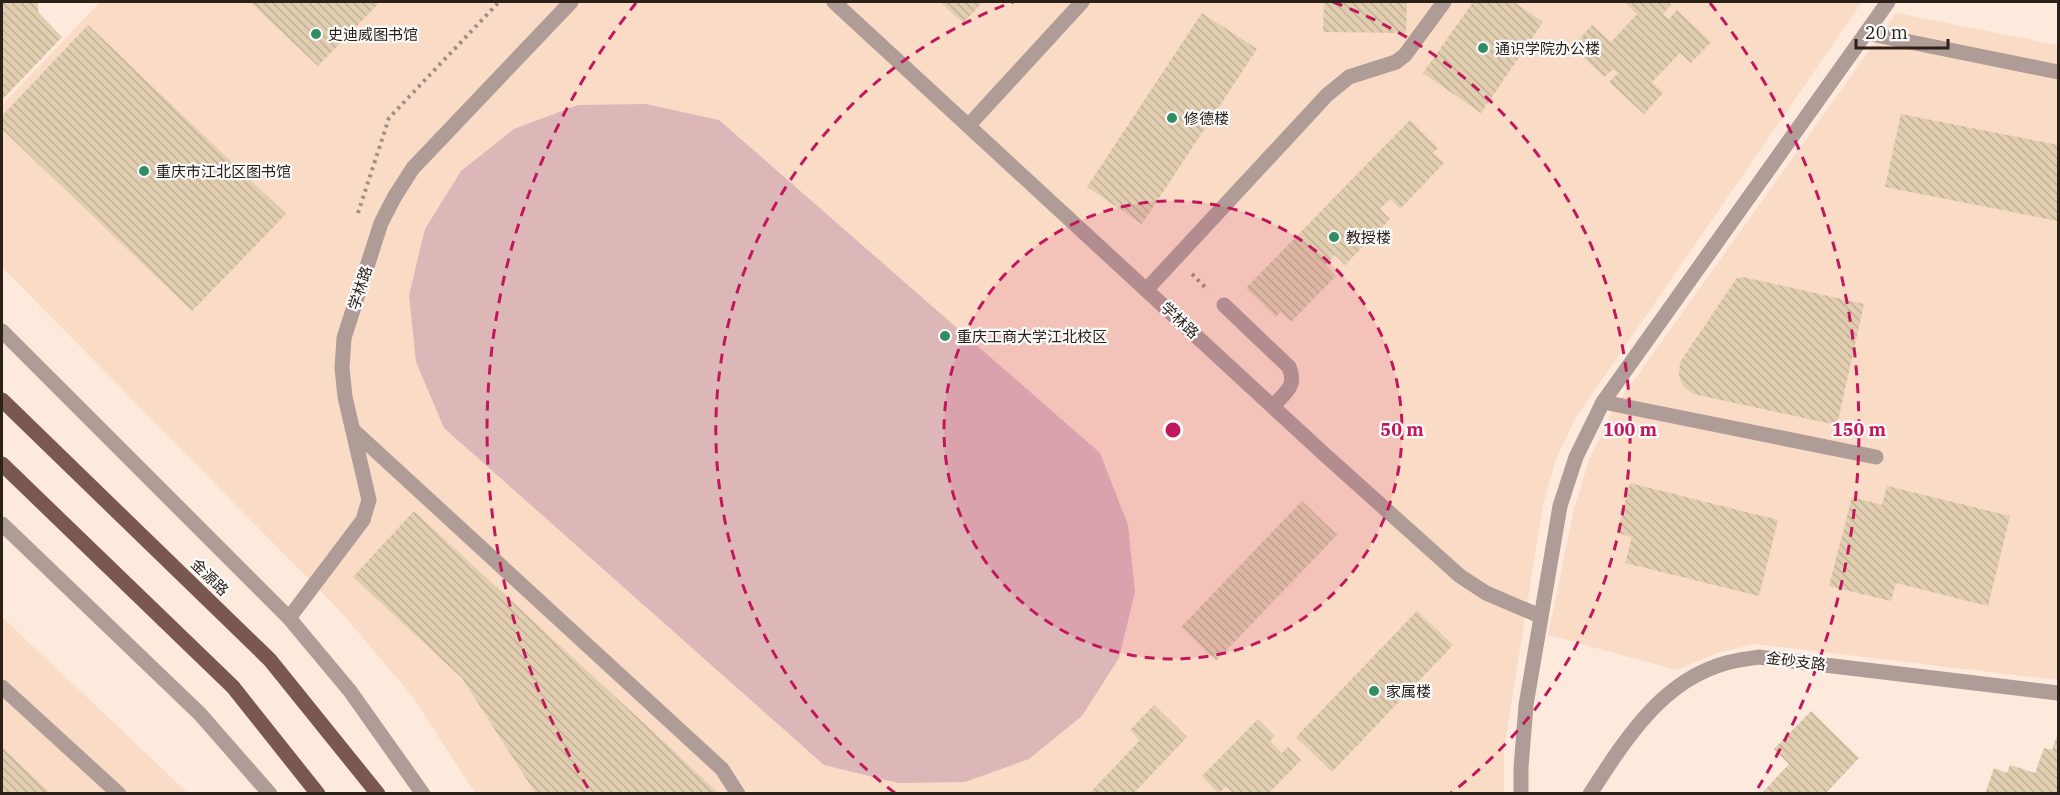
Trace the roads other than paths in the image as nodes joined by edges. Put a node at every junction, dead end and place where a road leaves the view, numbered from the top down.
1 (571, 2) edge
2 (834, 2) edge
3 (1082, 2) edge
4 (1444, 2) edge
5 (1888, 2) edge
6 (1866, 33) junction
7 (2058, 72) edge
8 (969, 125) junction
9 (1147, 289) junction
10 (1224, 305) road end
11 (2, 331) edge
12 (2, 400) edge
13 (1603, 402) junction
14 (1273, 406) junction
15 (352, 429) junction
16 (1876, 457) dead end
17 (2, 464) edge
18 (2, 524) edge
19 (1540, 616) junction
20 (289, 618) junction
21 (2, 687) edge
22 (2058, 693) edge
23 (119, 794) edge
24 (270, 794) edge
25 (318, 794) edge
26 (378, 794) edge
27 (423, 794) edge
28 (738, 794) edge
29 (1521, 794) edge
30 (1590, 794) edge

1 - 15 street, 学林路
2 - 8 street, 学林路
3 - 8 street
4 - 9 street
5 - 6 street
6 - 7 street
6 - 13 street
8 - 9 street, 学林路
9 - 14 street, 学林路
10 - 14 street
11 - 20 street
12 - 26 main road, 金源路
13 - 16 street
13 - 19 street
14 - 19 street, 学林路
15 - 20 street, 学林路
15 - 28 street
17 - 25 main road
18 - 24 street
19 - 29 street
20 - 27 street
21 - 23 street
22 - 30 street, 金砂支路

